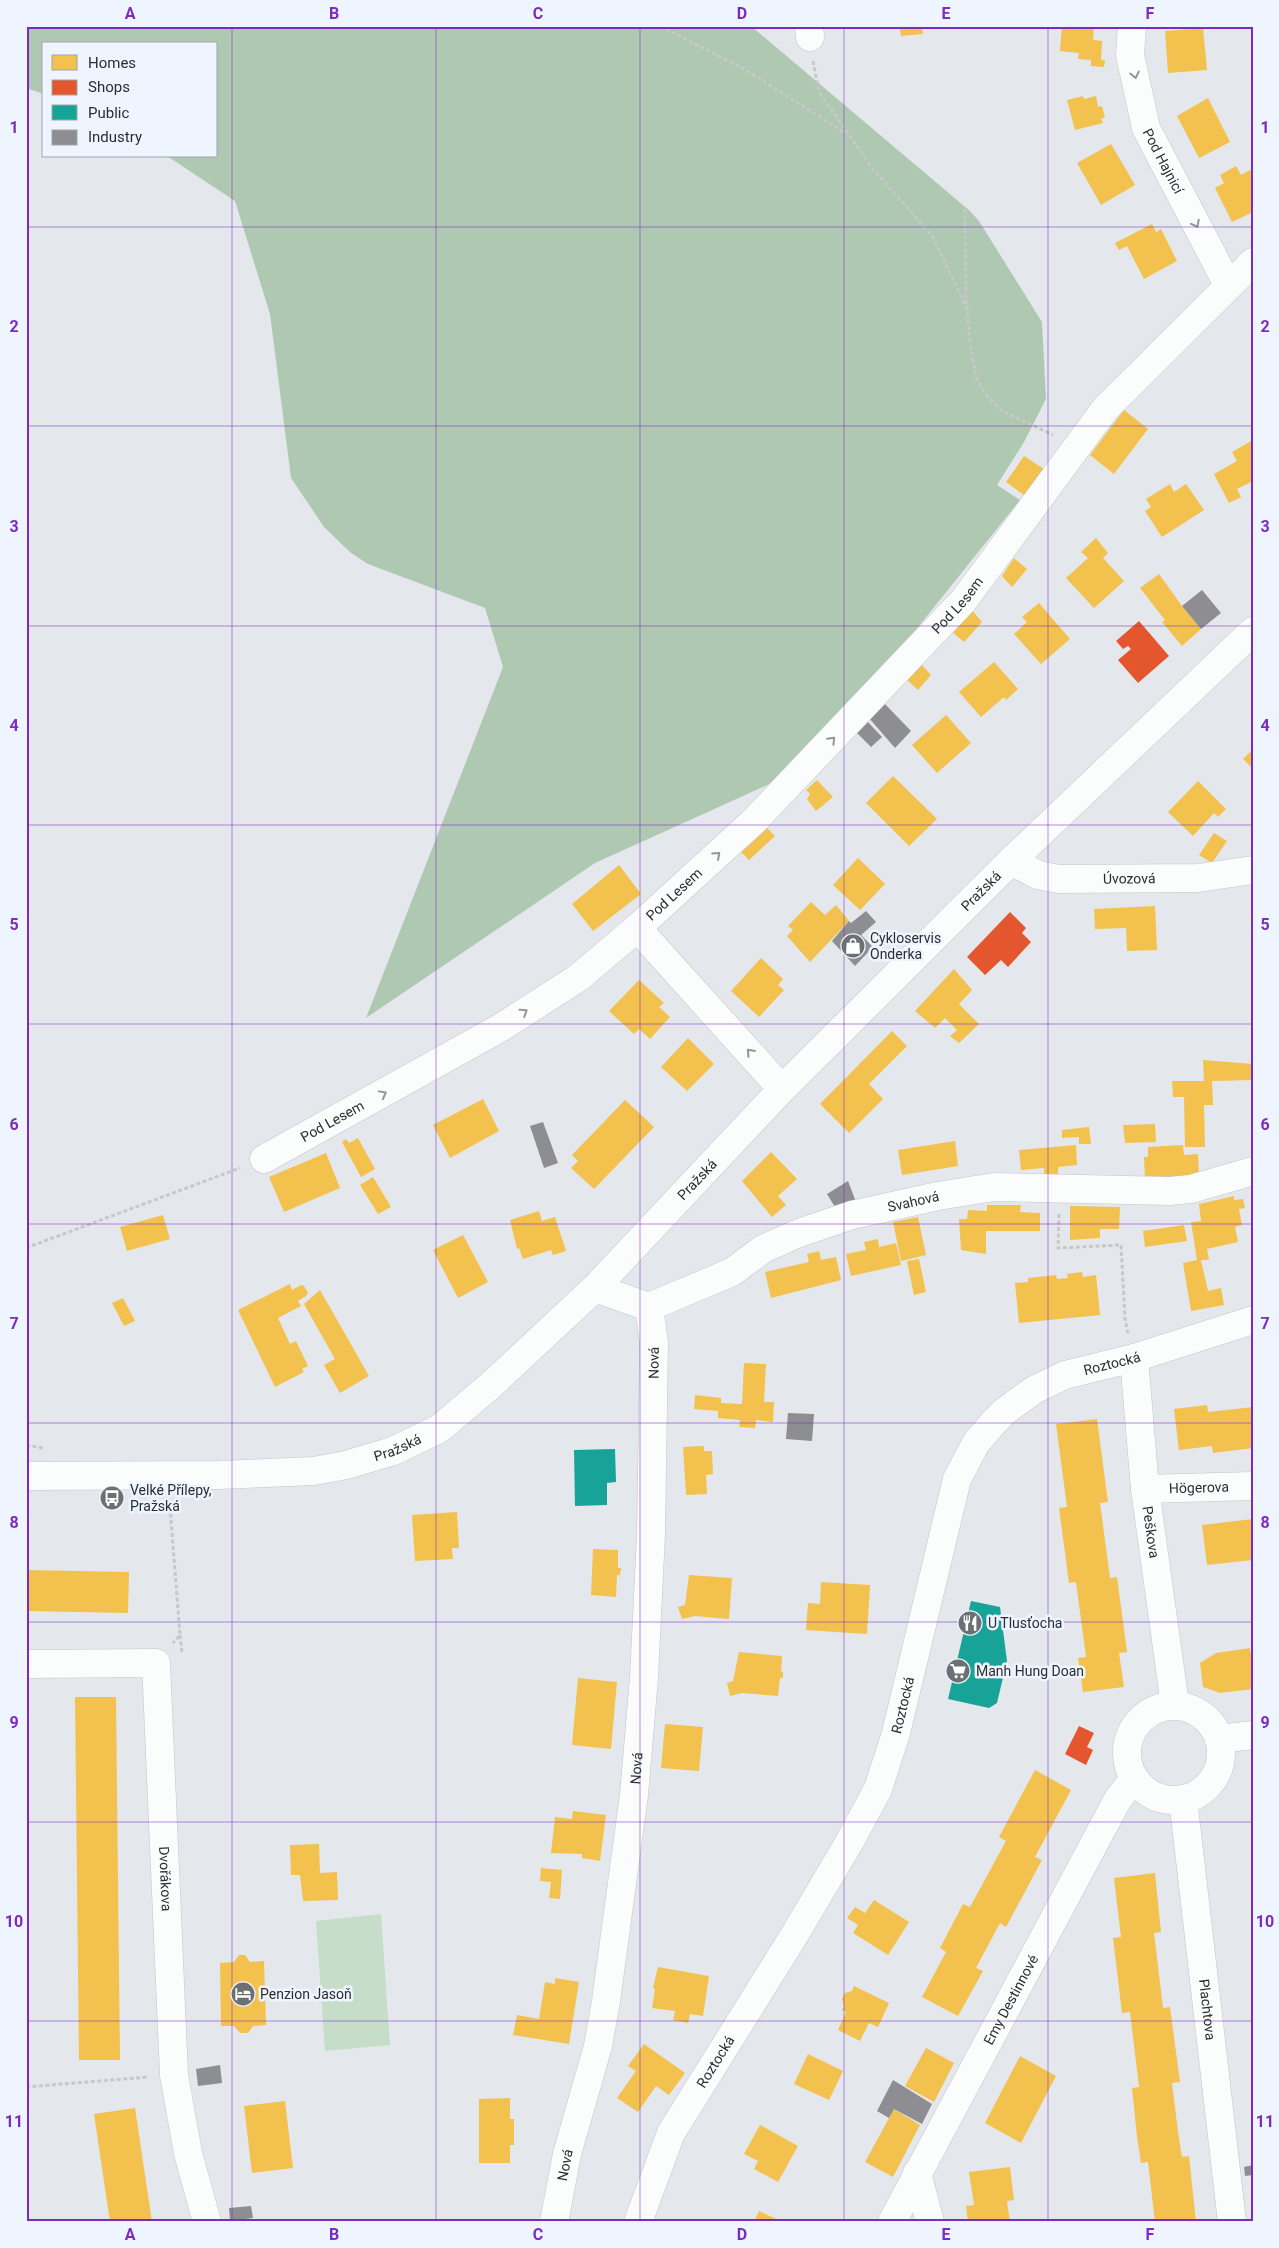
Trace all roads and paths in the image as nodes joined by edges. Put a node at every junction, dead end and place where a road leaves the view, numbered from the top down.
1 (660, 26) edge
2 (1132, 26) edge
3 (809, 31) edge
4 (848, 134) junction
5 (966, 209) dead end
6 (1253, 262) edge
7 (1228, 285) junction
8 (967, 310) junction
9 (1076, 450) junction
10 (1253, 631) edge
11 (1011, 861) junction
12 (1253, 870) edge
13 (637, 928) junction
14 (782, 1089) junction
15 (264, 1159) joint
16 (1253, 1171) edge
17 (1059, 1188) junction
18 (26, 1248) edge
19 (595, 1288) junction
20 (649, 1307) junction
21 (1125, 1319) dead end
22 (1253, 1320) edge
23 (1134, 1358) junction
24 (26, 1476) edge
25 (1253, 1486) edge
26 (1145, 1489) junction
27 (144, 1508) dead end
28 (156, 1663) junction
29 (26, 1664) edge
30 (1175, 1705) junction
31 (1253, 1736) edge
32 (1219, 1739) junction
33 (1134, 1779) junction
34 (1183, 1799) junction
35 (174, 2075) junction
36 (26, 2087) edge
37 (917, 2173) junction
38 (207, 2222) edge
39 (554, 2222) edge
40 (638, 2222) edge
41 (892, 2222) edge
42 (930, 2222) edge
43 (1232, 2222) edge

1 - 4 path
2 -> 7 street, Pod Hajnicí
3 - 4 path
4 - 8 path
5 - 8 path
6 - 7 street, Pod Lesem
7 - 9 street, Pod Lesem
8 - 9 path
13 -> 9 street, Pod Lesem
10 - 11 street, Pražská
11 - 12 street, Úvozová
11 - 14 street, Pražská
14 -> 13 street, Pod Lesem
15 -> 13 street, Pod Lesem
14 - 19 street, Pražská
15 - 18 path
16 - 17 street, Svahová
17 - 20 street, Svahová
17 - 21 path
19 - 20 street
19 - 24 street, Pražská
20 - 39 street, Nová
22 - 23 street, Roztocká
23 - 26 street, Peškova
23 - 40 street, Roztocká
25 - 26 street, Högerova
26 - 30 street, Peškova
27 - 28 path
28 - 29 street
28 - 35 street, Dvořákova
30 - 32 street
30 - 33 street
31 - 32 street
32 - 34 street
33 - 34 street
33 - 37 street, Emy Destinnové
34 - 43 street, Plachtova
35 - 36 path
35 - 38 street, Dvořákova
37 - 41 street, Emy Destinnové
37 - 42 street

